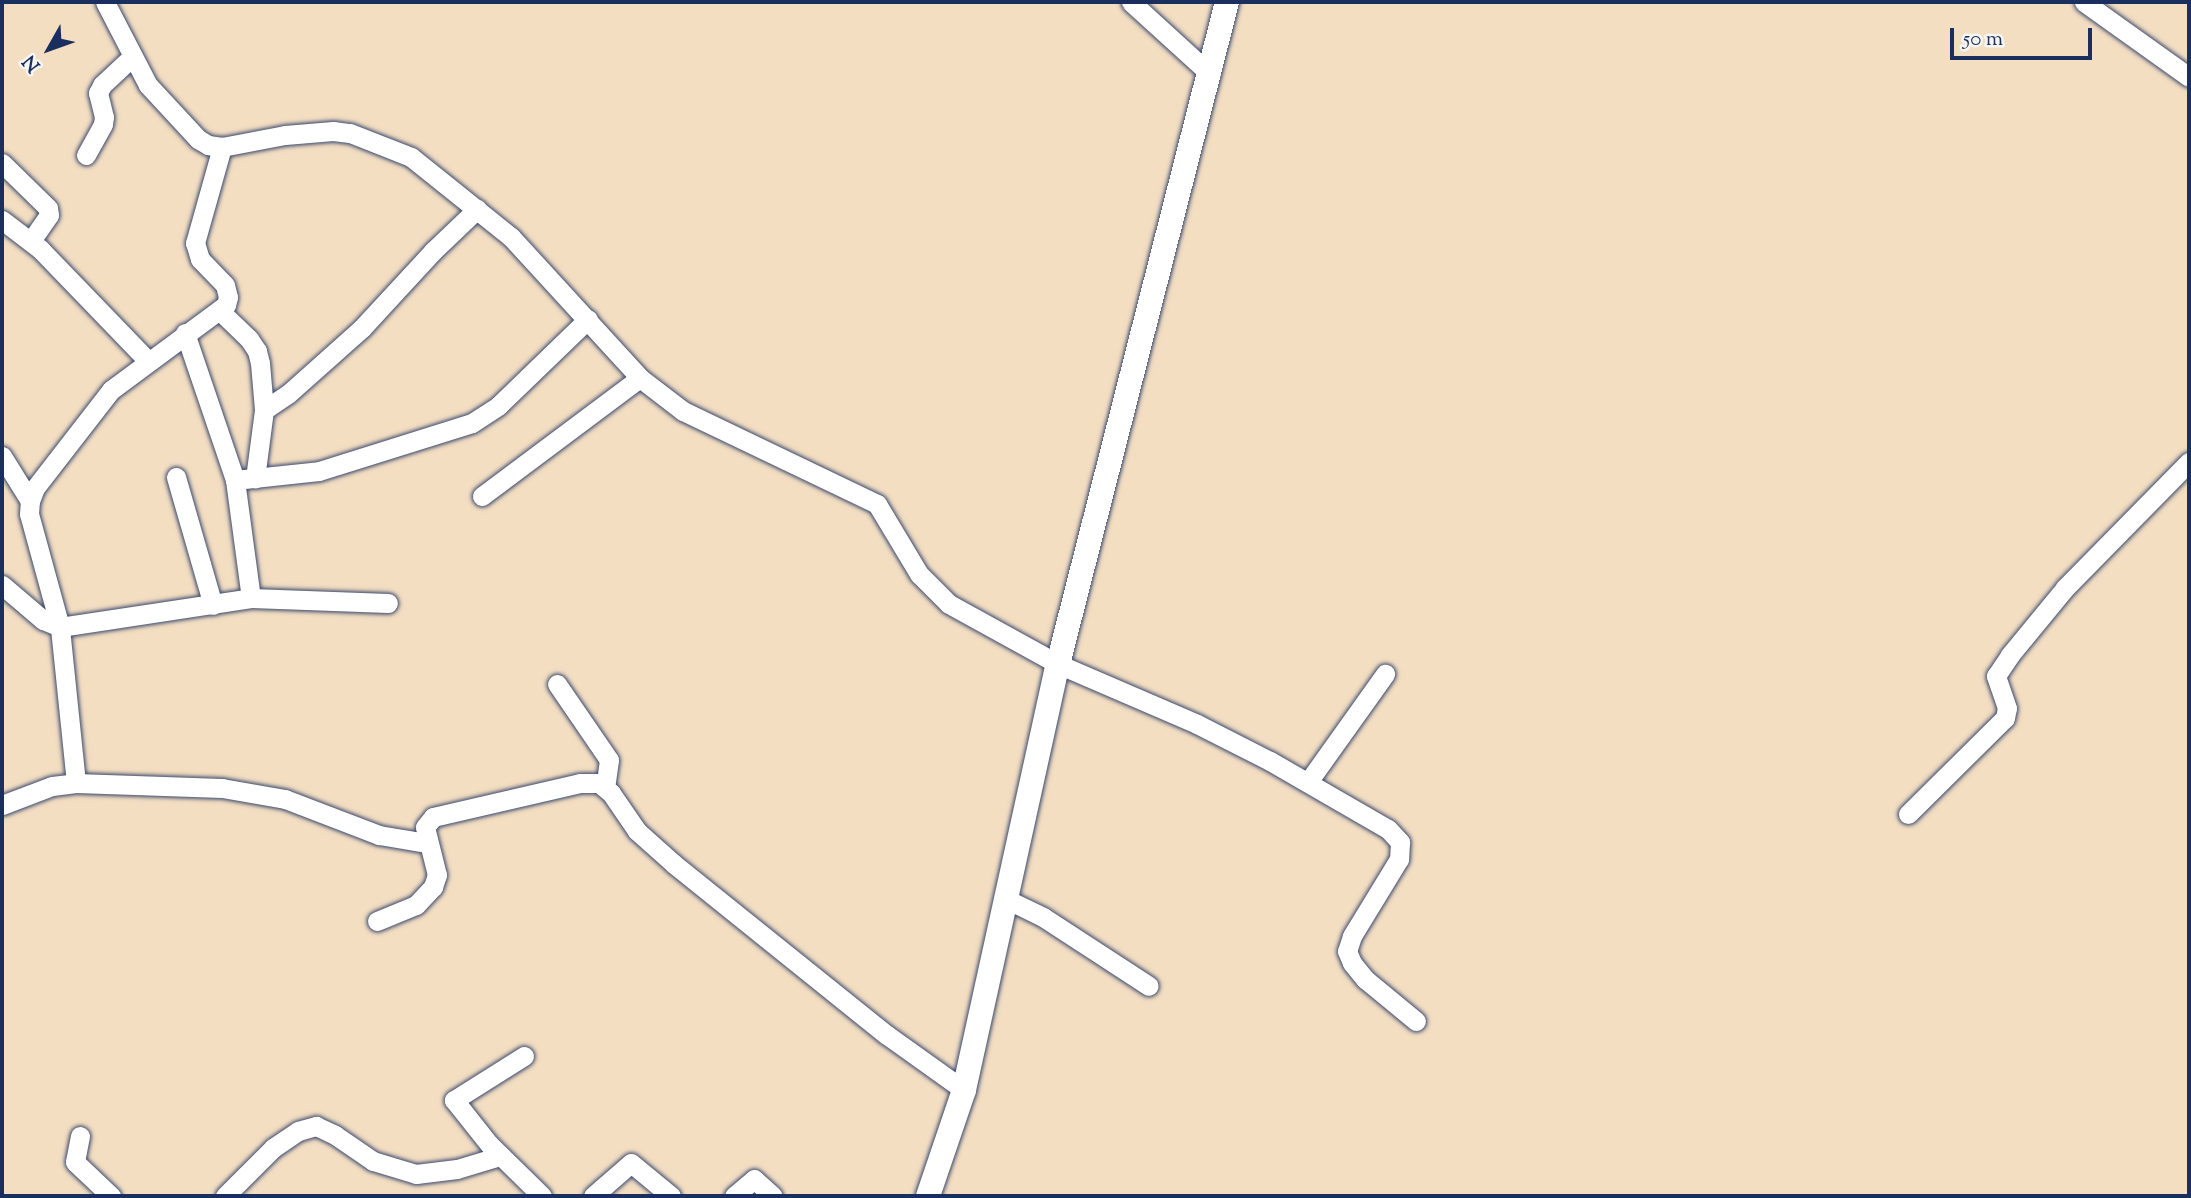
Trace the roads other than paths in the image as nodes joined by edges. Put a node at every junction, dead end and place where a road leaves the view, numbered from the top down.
1 (105, 2) edge
2 (1130, 2) edge
3 (1227, 2) edge
4 (2084, 2) edge
5 (132, 57) junction
6 (1210, 74) junction
7 (2189, 77) edge
8 (222, 147) junction
9 (86, 155) dead end
10 (2, 163) edge
11 (477, 209) junction
12 (2, 220) edge
13 (31, 241) junction
14 (219, 310) junction
15 (588, 319) junction
16 (185, 334) junction
17 (148, 361) junction
18 (640, 378) junction
19 (264, 410) junction
20 (2, 456) edge
21 (2189, 462) edge
22 (176, 477) dead end
23 (255, 478) junction
24 (235, 480) junction
25 (482, 496) dead end
26 (30, 501) junction
27 (5, 591) edge
28 (251, 598) junction
29 (388, 603) dead end
30 (213, 605) junction
31 (60, 627) junction
32 (1058, 664) junction
33 (1385, 674) dead end
34 (557, 684) dead end
35 (1308, 782) junction
36 (76, 783) junction
37 (605, 787) junction
38 (2, 805) edge
39 (1908, 814) dead end
40 (427, 843) junction
41 (1006, 899) junction
42 (377, 921) dead end
43 (1149, 985) dead end
44 (1416, 1021) dead end
45 (524, 1056) dead end
46 (964, 1090) junction
47 (80, 1136) dead end
48 (500, 1156) junction
49 (111, 1196) edge
50 (225, 1196) edge
51 (542, 1196) edge
52 (593, 1196) edge
53 (671, 1196) edge
54 (734, 1196) edge
55 (773, 1196) edge
56 (928, 1196) edge

1 - 5 street
2 - 6 street
3 - 6 street
4 - 7 street
5 - 8 street
5 - 9 street
6 - 32 street
8 - 11 street
8 - 14 street
10 - 13 street
11 - 15 street
11 - 19 street
12 - 13 street
13 - 17 street
14 - 16 street
14 - 19 street
15 - 18 street
15 - 23 street
16 - 17 street
16 - 24 street
17 - 26 street
18 - 25 street
18 - 32 street
19 - 23 street
20 - 26 street
21 - 39 street
22 - 30 street
23 - 24 street
24 - 28 street
26 - 31 street
27 - 31 street
28 - 29 street
28 - 30 street
30 - 31 street
31 - 36 street
32 - 35 street
32 - 41 street
33 - 35 street
34 - 37 street
35 - 44 street
36 - 38 street
36 - 40 street
37 - 40 street
37 - 46 street
40 - 42 street
41 - 43 street
41 - 46 street
45 - 48 street
46 - 56 street
47 - 49 street
48 - 50 street
48 - 51 street
52 - 53 street
54 - 55 street

